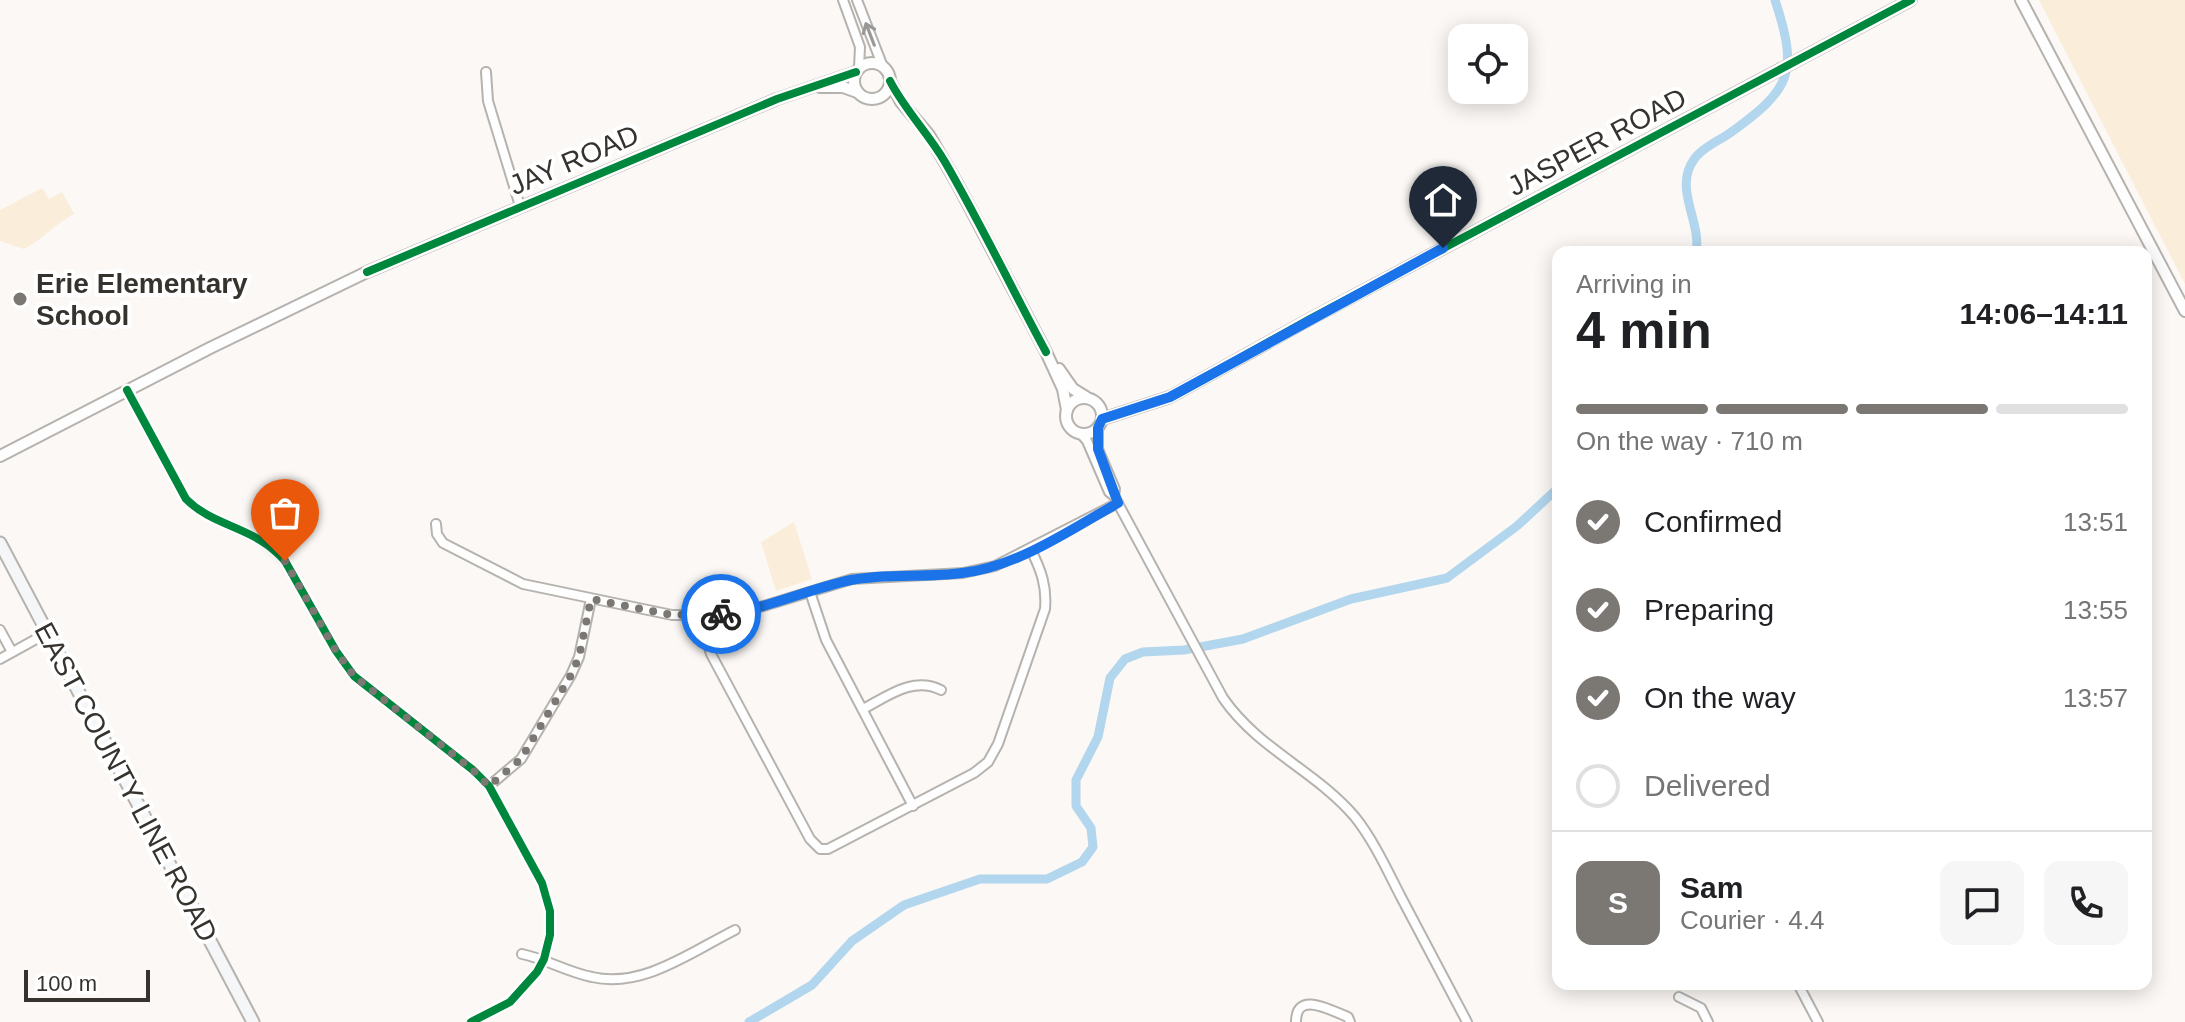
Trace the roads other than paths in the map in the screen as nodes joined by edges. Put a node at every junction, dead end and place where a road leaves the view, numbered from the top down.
1 (843, 0) edge
2 (857, 0) edge
3 (1911, 0) edge
4 (2021, 0) edge
5 (883, 67) junction
6 (858, 70) junction
7 (486, 72) dead end
8 (890, 81) junction
9 (799, 91) junction
10 (857, 92) junction
11 (875, 99) junction
12 (910, 113) junction
13 (520, 206) junction
14 (2151, 246) edge
15 (2152, 248) edge
16 (2185, 311) edge
17 (1046, 352) junction
18 (127, 390) junction
19 (1176, 391) junction
20 (1091, 400) junction
21 (1067, 410) junction
22 (1100, 424) junction
23 (1081, 434) junction
24 (0, 456) edge
25 (1116, 500) junction
26 (436, 524) dead end
27 (0, 543) edge
28 (1031, 550) junction
29 (810, 592) junction
30 (591, 599) junction
31 (705, 615) junction
32 (0, 630) edge
33 (47, 633) junction
34 (12, 652) junction
35 (0, 659) edge
36 (941, 690) dead end
37 (863, 709) junction
38 (489, 786) junction
39 (913, 806) junction
40 (735, 930) dead end
41 (522, 954) dead end
42 (544, 959) junction
43 (1801, 990) edge
44 (1679, 997) dead end
45 (253, 1022) edge
46 (471, 1022) edge
47 (1296, 1022) edge
48 (1350, 1022) edge
49 (1467, 1022) edge
50 (1708, 1022) edge
51 (1818, 1022) edge

1 - 6 street
5 -> 2 street
3 - 19 street, JASPER ROAD
4 - 14 street
5 - 6 street
5 - 8 street
6 - 9 street, JAY ROAD
6 - 10 street
7 - 13 street
8 - 11 street
8 - 12 street
9 - 10 street, JAY ROAD
9 - 13 street, JAY ROAD
10 - 11 street
11 - 12 street
12 - 17 street
13 - 18 street, JAY ROAD
15 - 16 street
17 - 20 street
17 - 21 street
18 - 24 street, JAY ROAD
18 - 38 street
19 - 20 street, JASPER ROAD
19 - 22 street, JASPER ROAD
20 - 21 street
20 - 22 street
21 - 23 street
22 - 23 street
22 - 25 street
23 - 25 street
25 - 28 street
25 - 49 street
26 - 30 street
27 - 33 main road, EAST COUNTY LINE ROAD
28 - 29 street
28 - 39 street
29 - 31 street
29 - 37 street
30 - 31 street
30 - 38 street
31 - 39 street
32 - 34 street
33 - 34 street
33 - 45 main road, EAST COUNTY LINE ROAD
34 - 35 street
36 - 37 street
37 - 39 street
38 - 42 street
40 - 42 street
41 - 42 street
42 - 46 street
43 - 51 street
44 - 50 street
47 - 48 street

